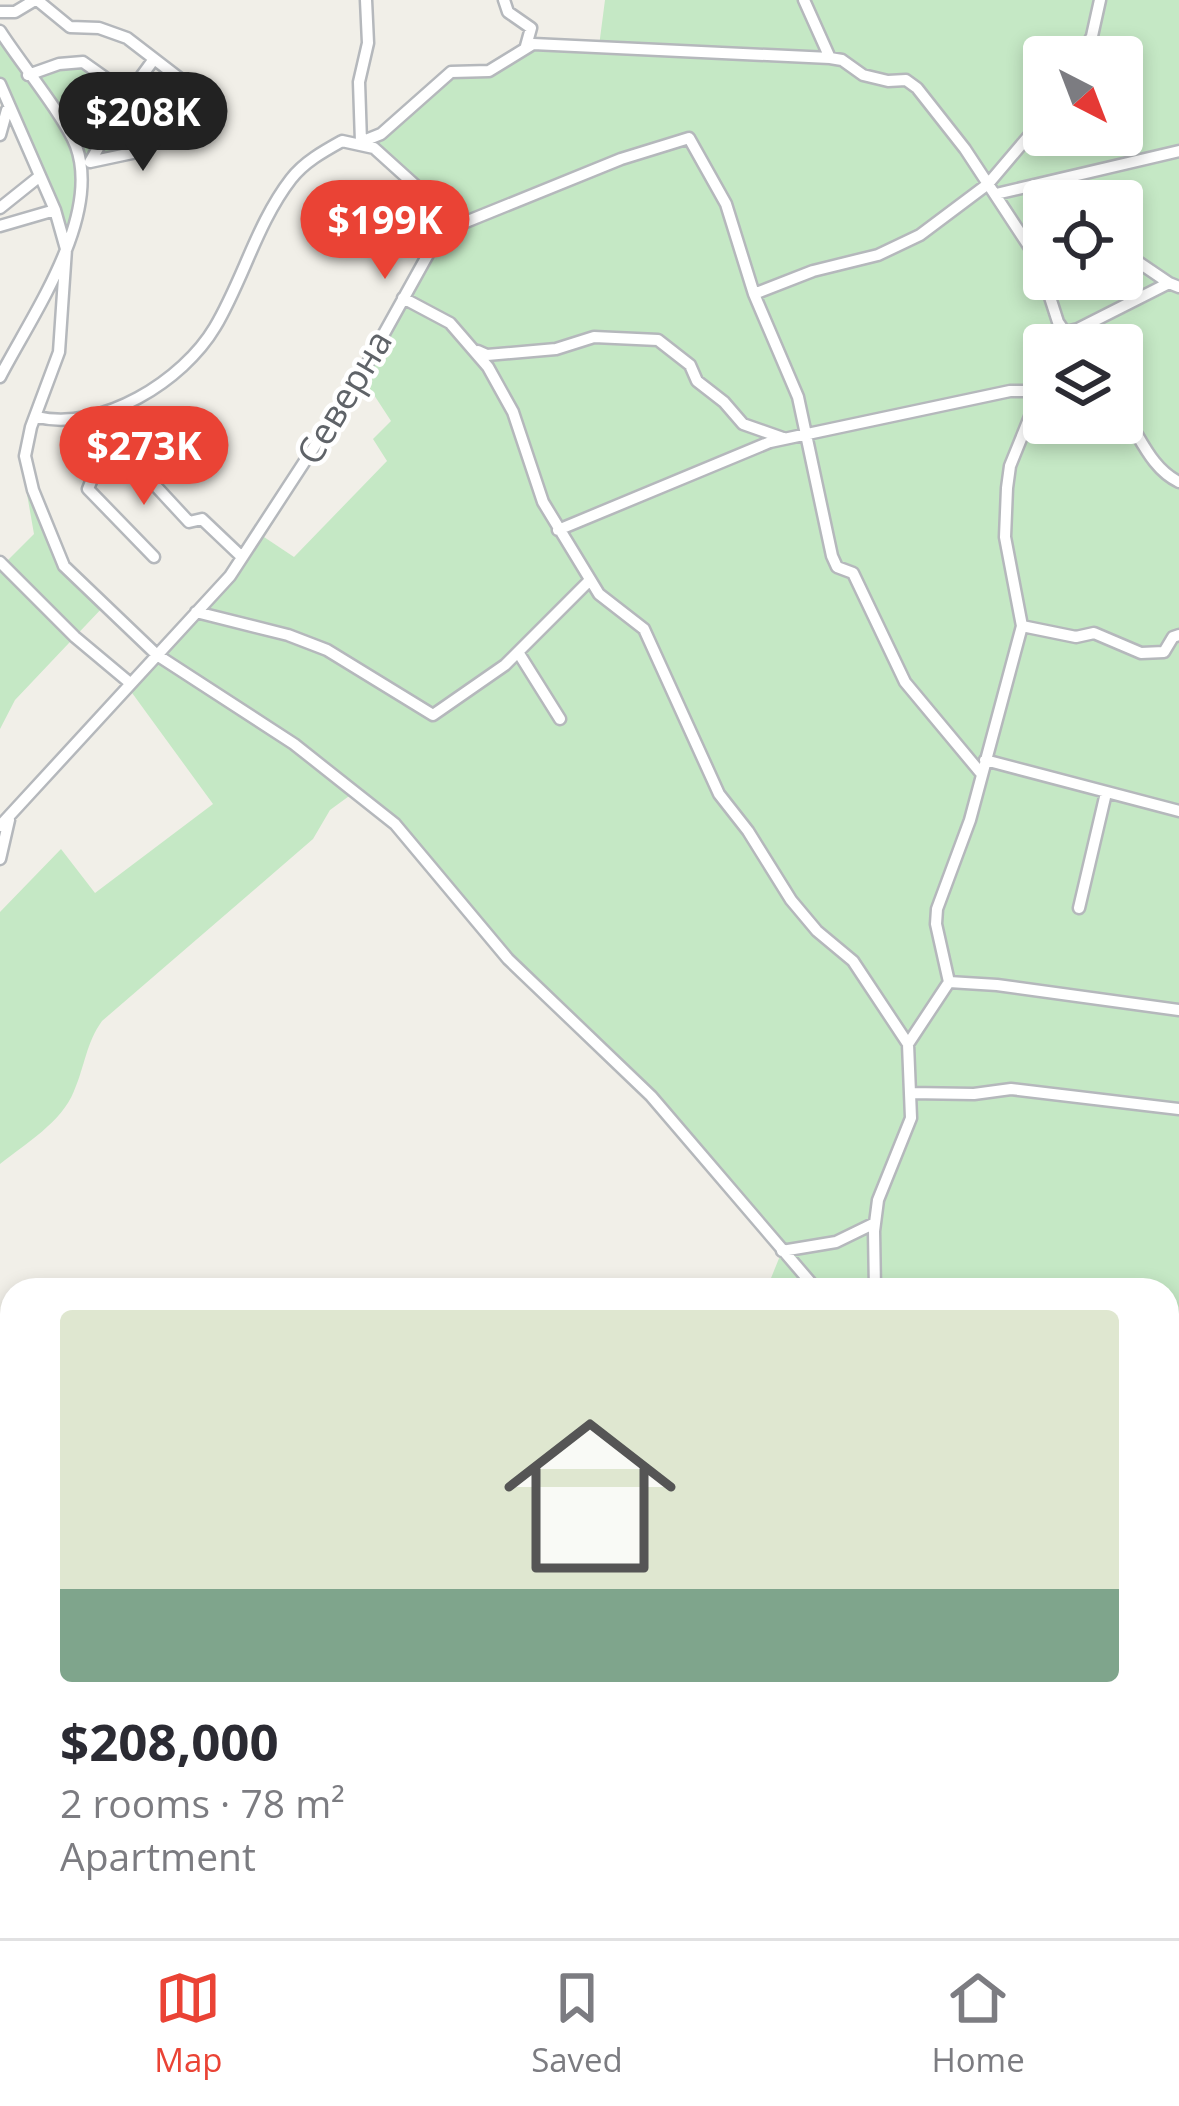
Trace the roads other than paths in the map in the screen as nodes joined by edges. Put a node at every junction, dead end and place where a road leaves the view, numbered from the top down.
1 (36, 0) edge
2 (366, 0) edge
3 (504, 0) edge
4 (804, 0) edge
5 (1100, 0) edge
6 (0, 12) edge
7 (0, 31) edge
8 (1092, 36) edge
9 (526, 46) junction
10 (830, 58) junction
11 (154, 59) junction
12 (28, 75) junction
13 (179, 78) dead end
14 (0, 84) edge
15 (124, 92) junction
16 (7, 102) junction
17 (167, 118) dead end
18 (0, 135) edge
19 (361, 142) junction
20 (1023, 147) edge
21 (1179, 151) edge
22 (85, 163) junction
23 (40, 176) junction
24 (992, 189) junction
25 (0, 208) edge
26 (55, 210) junction
27 (0, 226) edge
28 (1023, 233) edge
29 (436, 234) junction
30 (66, 249) junction
31 (1143, 265) edge
32 (1174, 285) edge
33 (754, 294) junction
34 (403, 298) junction
35 (1081, 324) edge
36 (475, 350) junction
37 (0, 377) edge
38 (1023, 389) edge
39 (122, 408) junction
40 (37, 417) junction
41 (806, 432) junction
42 (1023, 434) edge
43 (786, 439) junction
44 (130, 443) junction
45 (1143, 444) edge
46 (1179, 482) edge
47 (558, 530) junction
48 (154, 557) dead end
49 (242, 557) junction
50 (0, 562) edge
51 (589, 580) junction
52 (196, 612) junction
53 (1022, 626) junction
54 (1179, 635) edge
55 (518, 652) junction
56 (157, 655) junction
57 (130, 683) junction
58 (560, 719) dead end
59 (982, 766) junction
60 (1106, 793) junction
61 (1179, 811) edge
62 (4, 821) edge
63 (0, 860) edge
64 (1079, 908) dead end
65 (949, 982) junction
66 (1179, 1010) edge
67 (908, 1044) junction
68 (910, 1093) junction
69 (1179, 1109) edge
70 (870, 1228) junction
71 (782, 1251) junction
72 (806, 1278) edge
73 (874, 1278) edge

1 - 6 street
1 - 11 street
2 - 19 street
3 - 9 street
4 - 10 street
5 - 8 street
7 - 12 street
9 - 10 street
9 - 19 street
10 - 24 street
11 - 13 street
11 - 15 street
12 - 15 street
12 - 22 street
14 - 16 street
15 - 22 street
16 - 18 street
16 - 23 street
17 - 22 street
19 - 29 street
19 - 39 street
20 - 24 street
21 - 24 street
22 - 30 street
23 - 25 street
23 - 26 street
24 - 28 street
24 - 33 street
26 - 27 street
26 - 30 street
29 - 33 street
29 - 34 street, Северна
30 - 37 street
30 - 40 street
31 - 32 street
32 - 35 street
33 - 41 street
34 - 36 street
34 - 49 street, Северна
36 - 43 street
36 - 47 street
38 - 41 street
39 - 40 street
39 - 44 street
40 - 56 street
41 - 43 street
41 - 59 street
42 - 53 street
43 - 47 street
44 - 48 street
44 - 49 street
45 - 46 street
47 - 51 street
49 - 52 street, Северна
50 - 57 street
51 - 55 street
51 - 67 street
52 - 55 street
52 - 56 street, Северна
53 - 54 street
53 - 59 street
55 - 58 street
56 - 57 street, Северна
56 - 71 street
57 - 62 street, Северна
59 - 60 street
59 - 65 street
60 - 61 street
60 - 64 street
62 - 63 street
65 - 66 street
65 - 67 street
67 - 68 street
68 - 69 street
68 - 70 street
70 - 71 street
70 - 73 street
71 - 72 street

